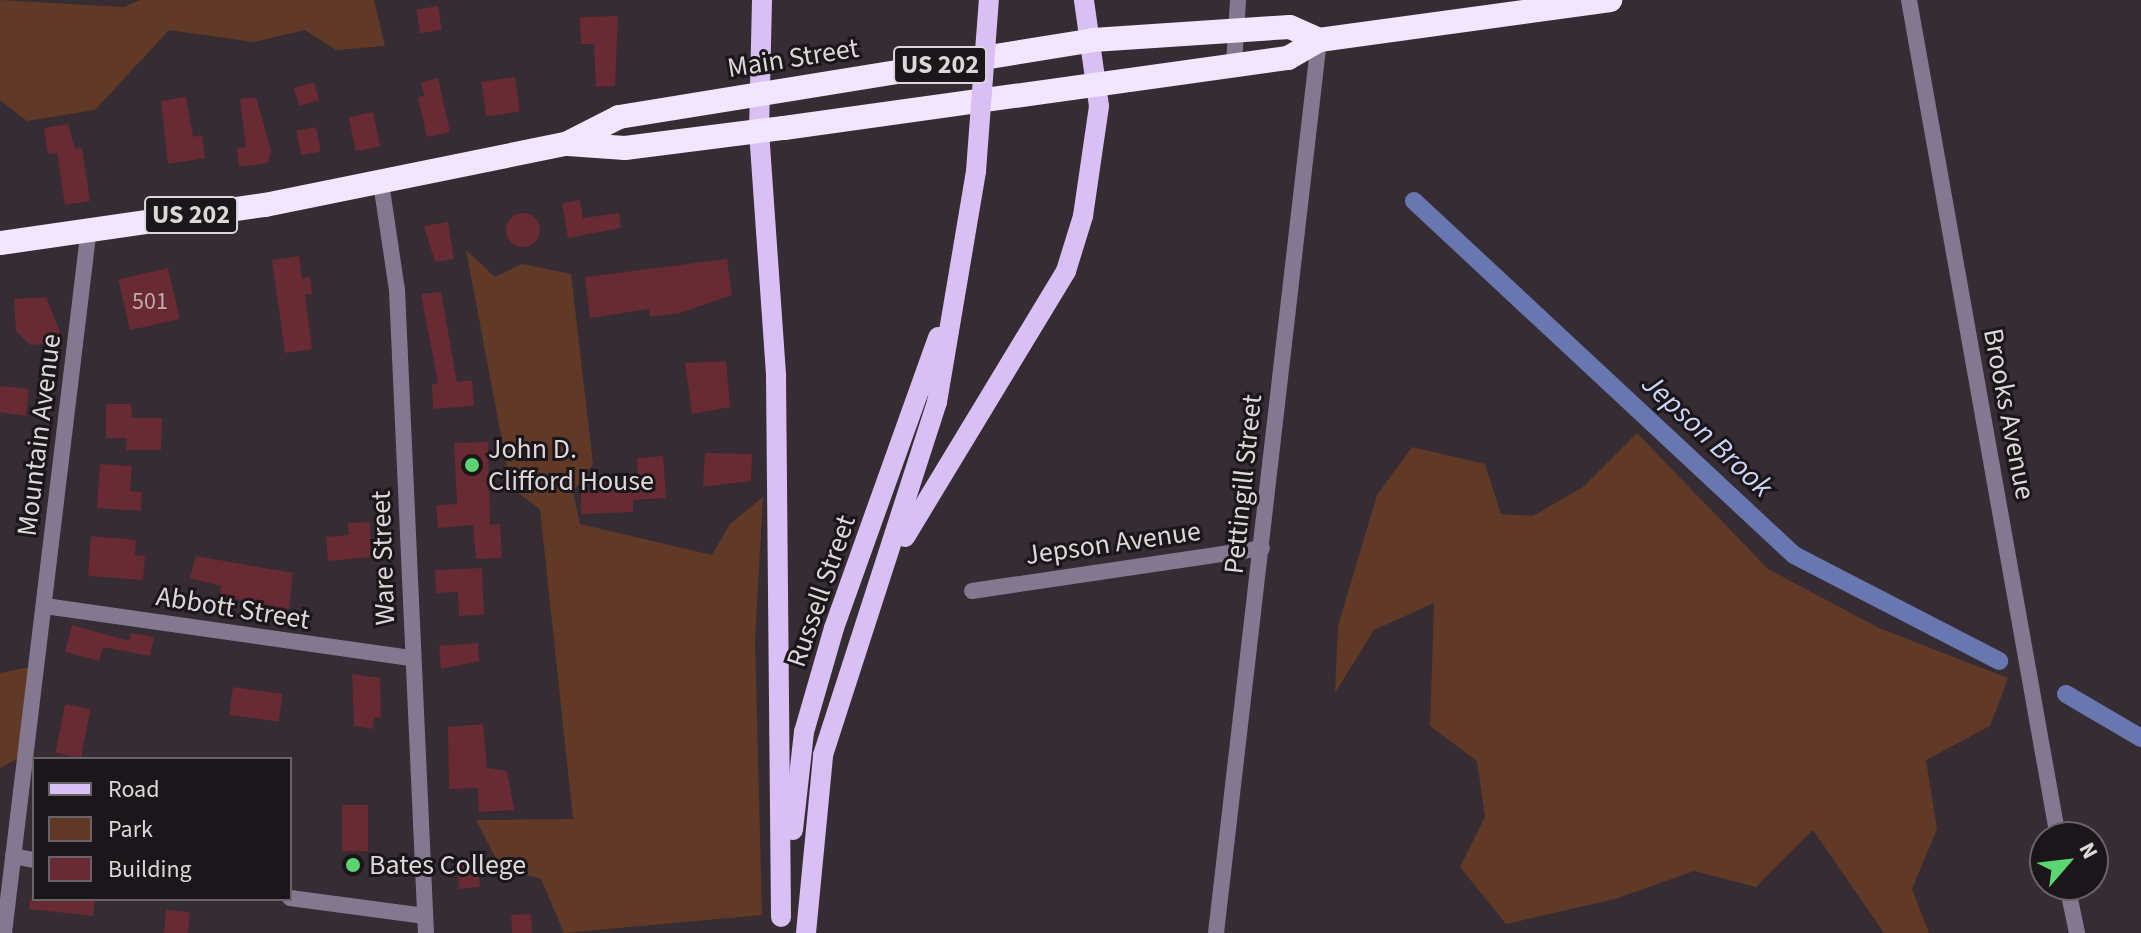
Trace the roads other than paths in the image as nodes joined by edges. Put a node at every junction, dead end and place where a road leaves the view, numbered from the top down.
1 (762, 0) edge
2 (989, 0) edge
3 (1084, 0) edge
4 (1238, 0) edge
5 (1610, 0) edge
6 (1909, 0) edge
7 (1237, 27) junction
8 (1093, 40) junction
9 (1319, 40) junction
10 (1234, 64) junction
11 (1097, 81) junction
12 (758, 93) junction
13 (759, 131) junction
14 (566, 144) junction
15 (381, 183) junction
16 (89, 228) junction
17 (0, 243) edge
18 (958, 277) junction
19 (1262, 548) junction
20 (972, 591) dead end
21 (45, 606) junction
22 (868, 612) junction
23 (412, 658) junction
24 (2055, 821) edge
25 (13, 856) junction
26 (32, 860) edge
27 (292, 898) edge
28 (2070, 901) edge
29 (426, 925) edge
30 (781, 925) edge
31 (4, 933) edge
32 (806, 933) edge
33 (1216, 933) edge
34 (2077, 933) edge

1 - 12 main road
2 - 18 main road, Russell Street, bridge
3 - 8 main road
4 - 7 street
5 - 9 highway, Main Street / US 202
6 - 24 street, Brooks Avenue
7 - 8 highway, Main Street / US 202
7 - 9 highway, Main Street / US 202
7 - 10 street
8 - 11 main road
8 - 12 highway, Main Street / US 202
9 - 10 highway, Main Street / US 202
9 - 19 street, Pettingill Street
10 - 11 highway, Main Street / US 202
11 - 13 highway, Main Street / US 202
11 - 22 main road
12 - 13 main road
12 - 14 highway, Main Street / US 202
13 - 14 highway, Main Street / US 202
13 - 30 main road
14 - 15 highway, Main Street / US 202
15 - 16 highway, Main Street / US 202
15 - 23 street, Ware Street
16 - 17 highway, Main Street / US 202
16 - 21 street, Mountain Avenue
18 - 22 main road, Russell Street
18 - 30 main road, Russell Street
19 - 20 street, Jepson Avenue
19 - 33 street, Pettingill Street
21 - 23 street, Abbott Street
21 - 25 street, Mountain Avenue
22 - 32 main road, Russell Street
23 - 29 street, Ware Street
25 - 26 street
25 - 31 street, Mountain Avenue
27 - 29 street
28 - 34 street

